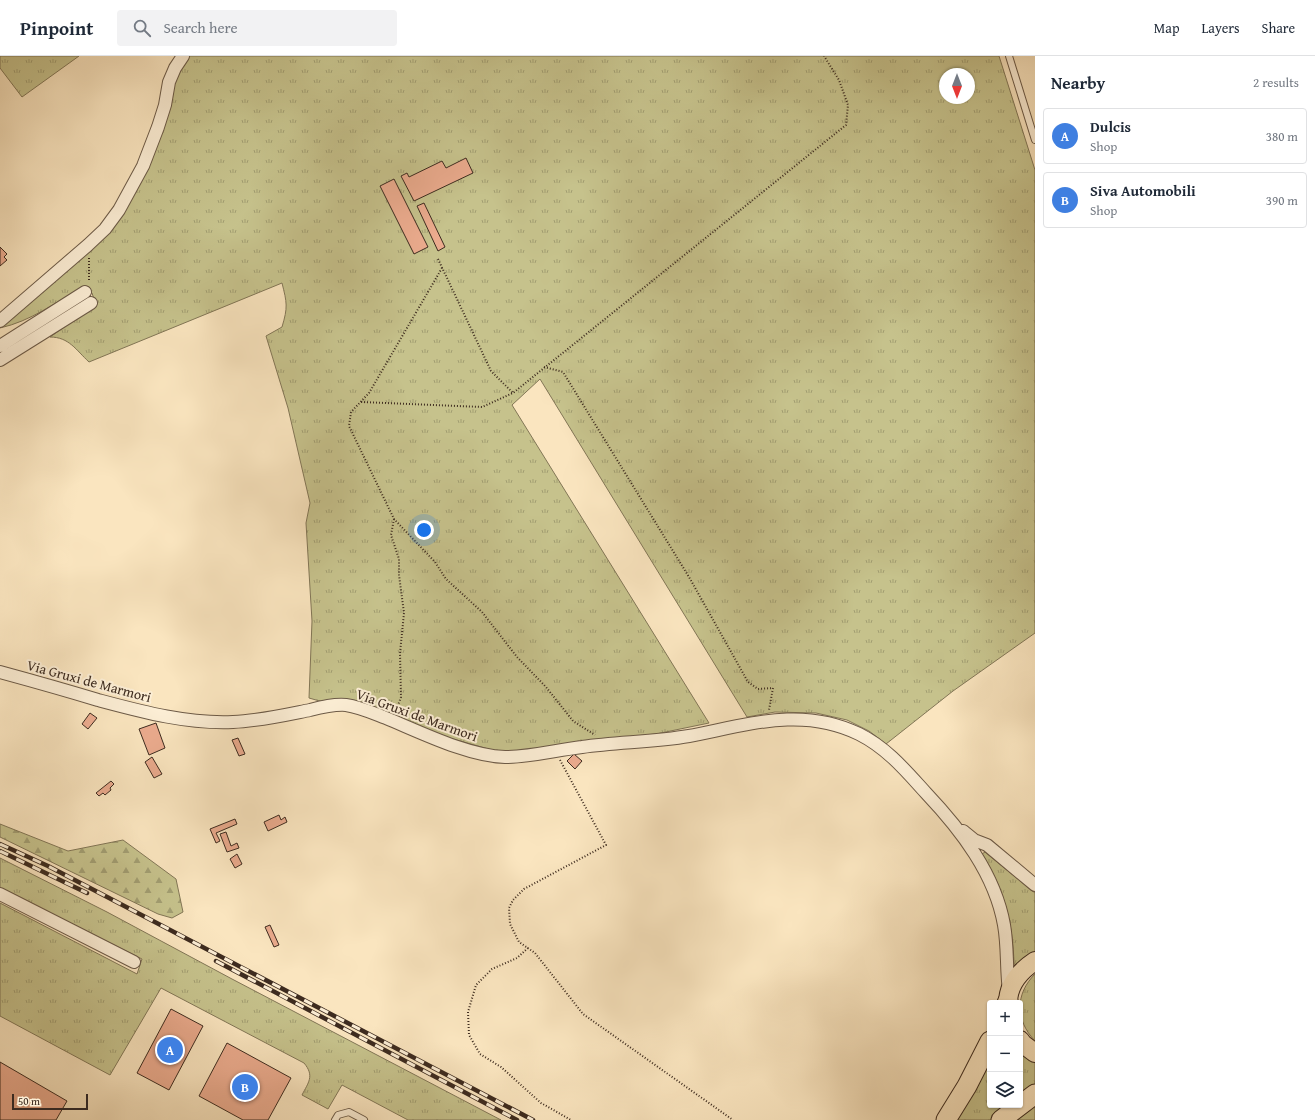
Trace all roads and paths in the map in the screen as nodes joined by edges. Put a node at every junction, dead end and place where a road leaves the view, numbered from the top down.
1 (183, 56) edge
2 (824, 56) edge
3 (1009, 56) edge
4 (1035, 140) edge
5 (88, 245) junction
6 (438, 260) dead end
7 (442, 268) junction
8 (84, 292) joint
9 (91, 303) dead end
10 (0, 321) edge
11 (0, 335) edge
12 (14, 337) junction
13 (0, 346) edge
14 (0, 360) edge
15 (544, 367) junction
16 (513, 393) junction
17 (361, 402) junction
18 (394, 519) junction
19 (0, 672) edge
20 (768, 720) junction
21 (392, 721) junction
22 (603, 745) junction
23 (552, 753) junction
24 (957, 827) junction
25 (1035, 885) edge
26 (0, 894) edge
27 (528, 948) junction
28 (1035, 961) edge
29 (134, 962) dead end
30 (1008, 1000) edge
31 (1023, 1044) edge
32 (987, 1047) edge
33 (1035, 1053) edge
34 (1035, 1094) edge
35 (335, 1120) edge
36 (364, 1120) edge
37 (571, 1120) edge
38 (733, 1120) edge
39 (946, 1120) edge
40 (1002, 1120) edge

1 - 5 street
2 - 15 path
3 - 4 lane
5 - 8 path
5 - 10 street
6 - 7 path
7 - 16 path
7 - 17 path
8 - 12 street
9 - 14 street
11 - 12 street
12 - 13 street
15 - 16 path
15 - 20 path
16 - 17 path
17 - 18 path
18 - 21 path
18 - 22 path
19 - 21 street, Via Gruxi de Marmori
20 - 22 street, Via Gruxi de Marmori
20 - 24 street, Via Gruxi de Marmori
21 - 23 street, Via Gruxi de Marmori
22 - 23 street, Via Gruxi de Marmori
23 - 27 path
24 - 25 street, Via Gruxi de Marmori
24 - 30 street, Via Gruxi de Marmori
26 - 29 street
27 - 37 path
27 - 38 path
28 - 30 main road
31 - 33 main road
32 - 39 highway
34 - 40 highway
35 - 36 lane

